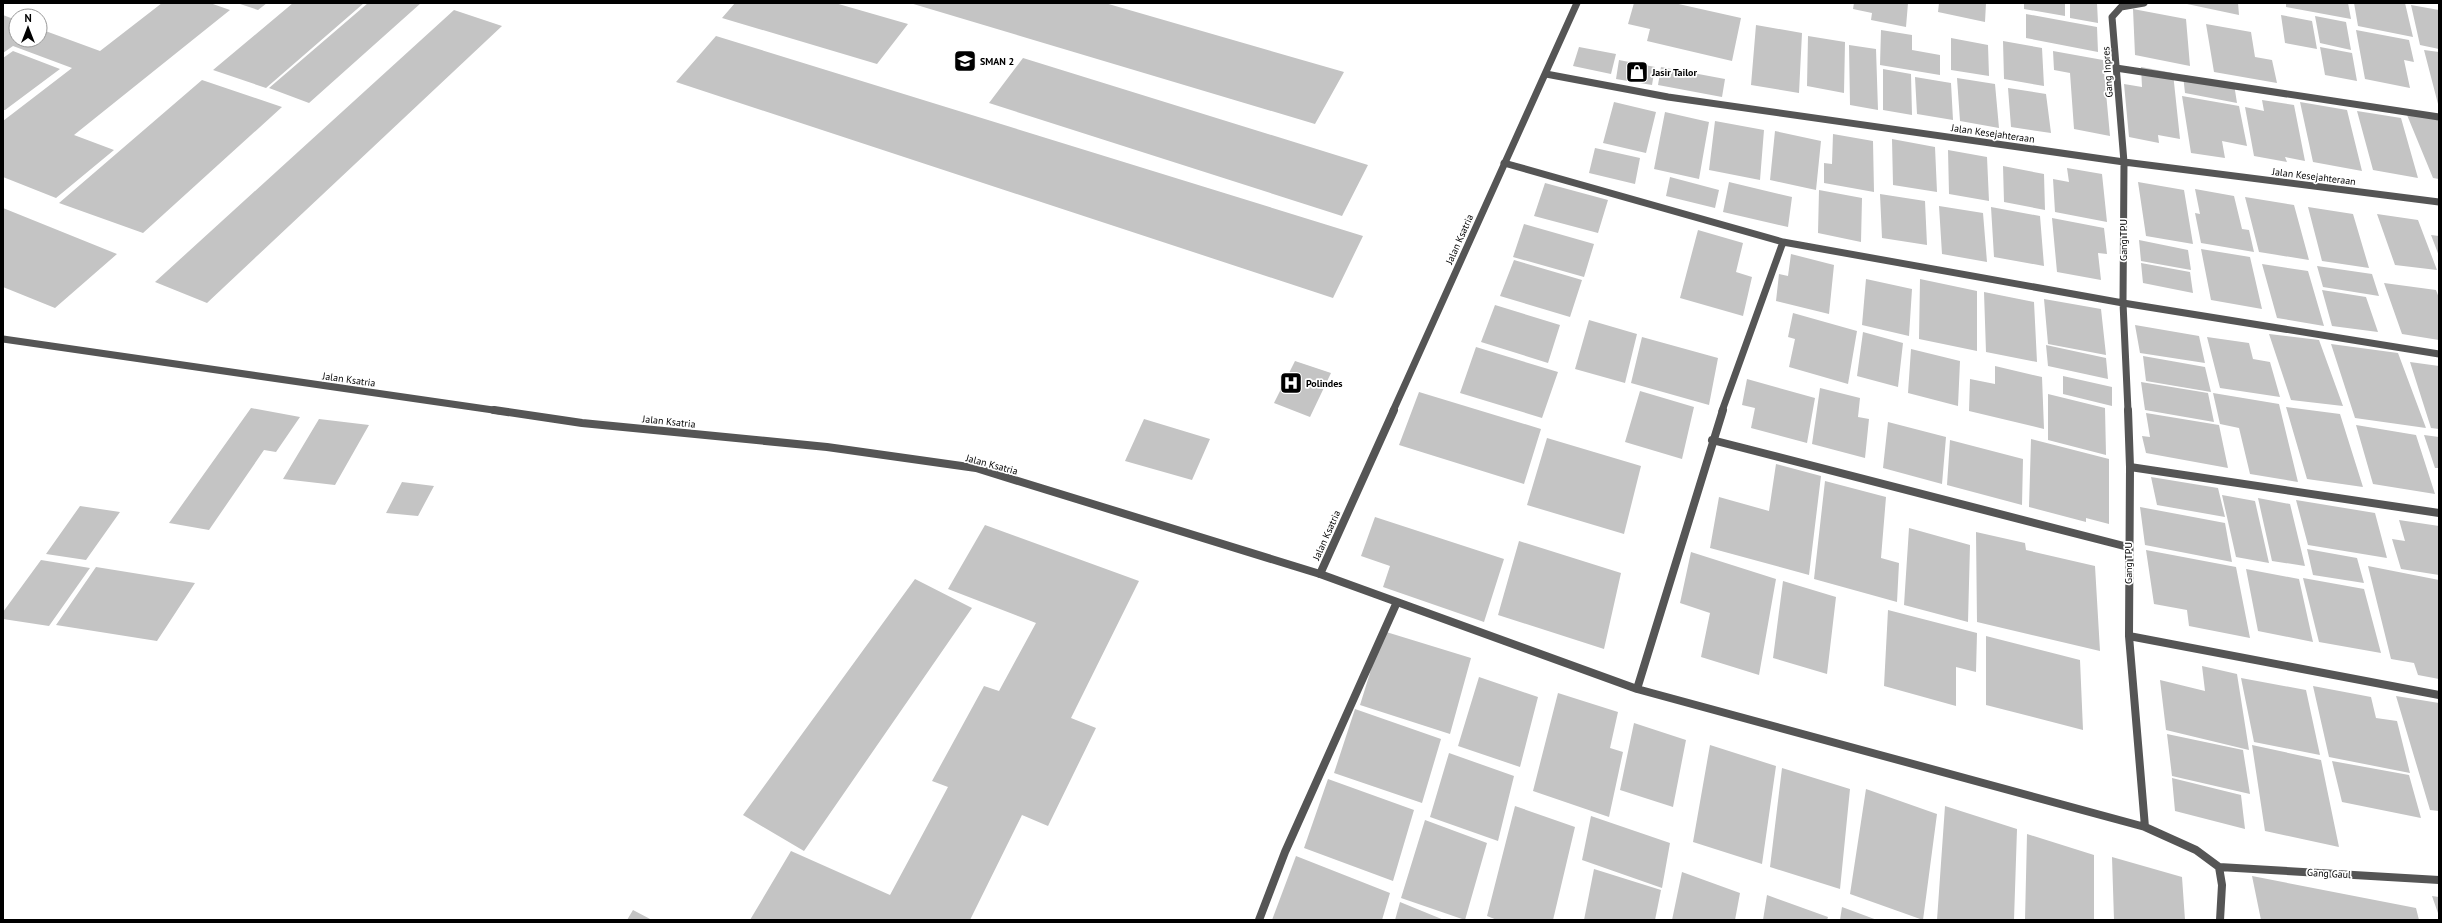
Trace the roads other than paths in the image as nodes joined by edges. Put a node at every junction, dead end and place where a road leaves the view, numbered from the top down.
1 (1576, 3) edge
2 (2144, 3) edge
3 (2116, 68) junction
4 (1546, 74) junction
5 (2439, 117) edge
6 (2124, 162) junction
7 (1504, 163) junction
8 (2439, 202) edge
9 (1782, 242) junction
10 (2123, 303) junction
11 (3, 339) edge
12 (2439, 354) edge
13 (1712, 440) junction
14 (2130, 467) junction
15 (2439, 513) edge
16 (2128, 547) junction
17 (1320, 574) junction
18 (1397, 602) junction
19 (2129, 636) junction
20 (1637, 688) junction
21 (2439, 694) edge
22 (2145, 827) junction
23 (2219, 867) junction
24 (2439, 880) edge
25 (1259, 920) edge
26 (2220, 920) edge

1 - 4 street, Jalan Ksatria
2 - 3 street, Gang Inpres
3 - 5 street
3 - 6 street, Gang Inpres
4 - 6 street, Jalan Kesejahteraan
4 - 7 street, Jalan Ksatria
6 - 8 street, Jalan Kesejahteraan
6 - 10 street, Gang TPU
7 - 9 street
7 - 17 street, Jalan Ksatria
9 - 10 street
9 - 13 street
10 - 12 street
10 - 14 street, Gang TPU
11 - 17 street, Jalan Ksatria
13 - 16 street
13 - 20 street
14 - 15 street
14 - 16 street, Gang TPU
16 - 19 street, Gang TPU
17 - 18 street
18 - 20 street
18 - 25 street
19 - 21 street
19 - 22 street, Gang TPU
20 - 22 street
22 - 23 street
23 - 24 street, Gang Gaul
23 - 26 street

